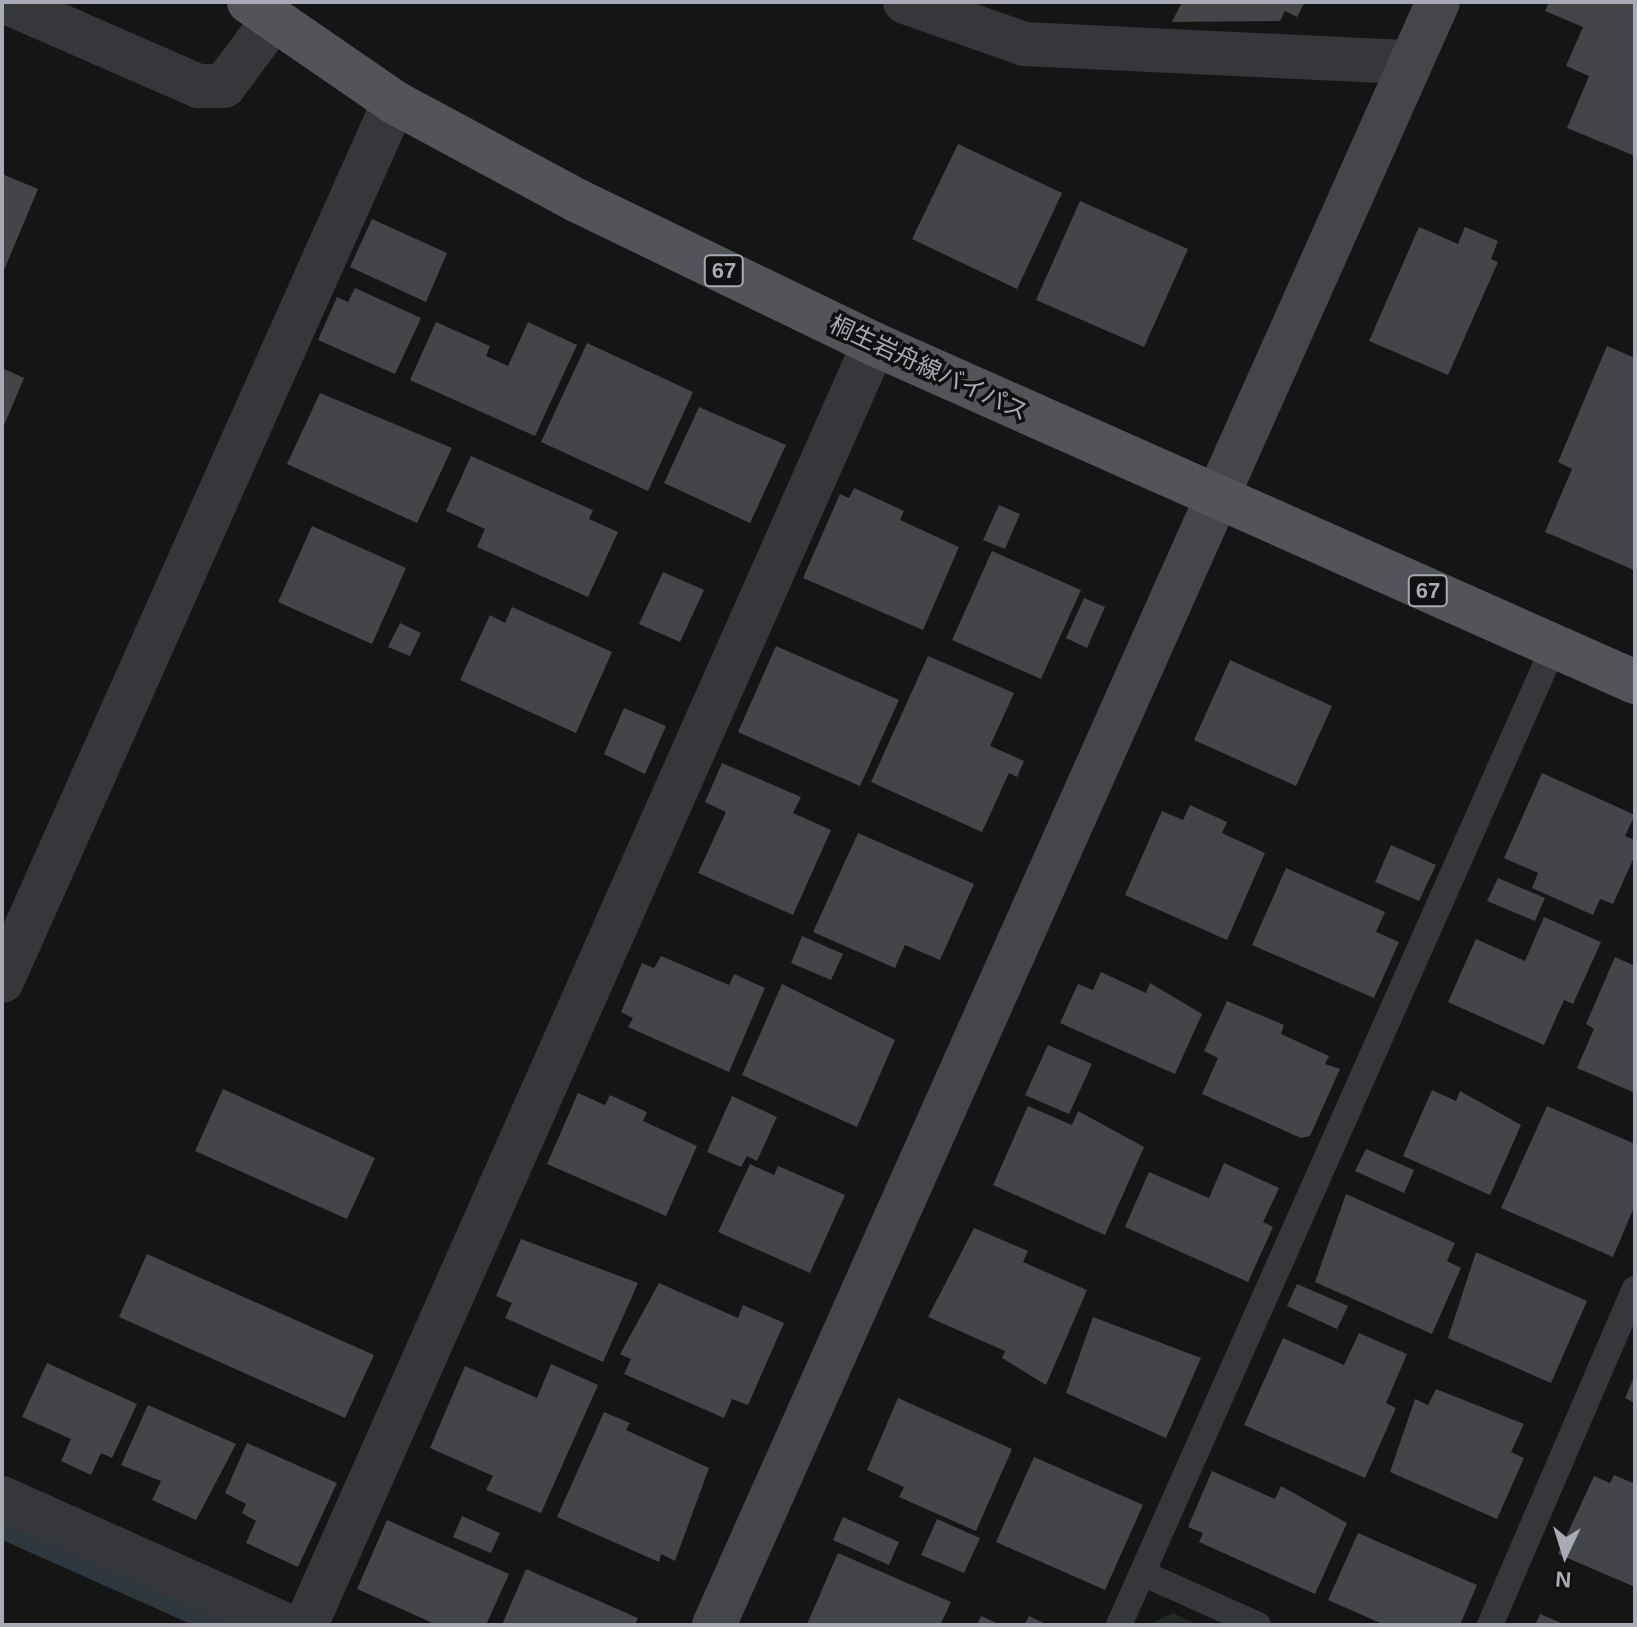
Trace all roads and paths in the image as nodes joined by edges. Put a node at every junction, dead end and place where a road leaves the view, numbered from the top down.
1 (6, 2) edge
2 (905, 2) edge
3 (1438, 2) edge
4 (262, 10) edge
5 (1410, 62) junction
6 (394, 102) junction
7 (874, 344) junction
8 (1221, 500) junction
9 (1554, 646) junction
10 (1635, 682) edge
11 (2, 981) edge
12 (1635, 1289) edge
13 (2, 1498) edge
14 (1142, 1573) junction
15 (286, 1625) edge
16 (306, 1625) edge
17 (714, 1625) edge
18 (1119, 1625) edge
19 (1258, 1625) edge
20 (1490, 1625) edge

1 - 4 street
2 - 5 street
3 - 5 street
4 - 6 main road, 桐生岩舟線バイパス / 67
5 - 8 street
6 - 7 main road, 桐生岩舟線バイパス / 67
6 - 11 street
7 - 8 main road, 桐生岩舟線バイパス / 67
7 - 16 street
8 - 9 main road, 桐生岩舟線バイパス / 67
8 - 17 street
9 - 10 main road, 桐生岩舟線バイパス / 67
9 - 14 lane
12 - 20 lane
13 - 15 street
14 - 18 lane
14 - 19 lane

